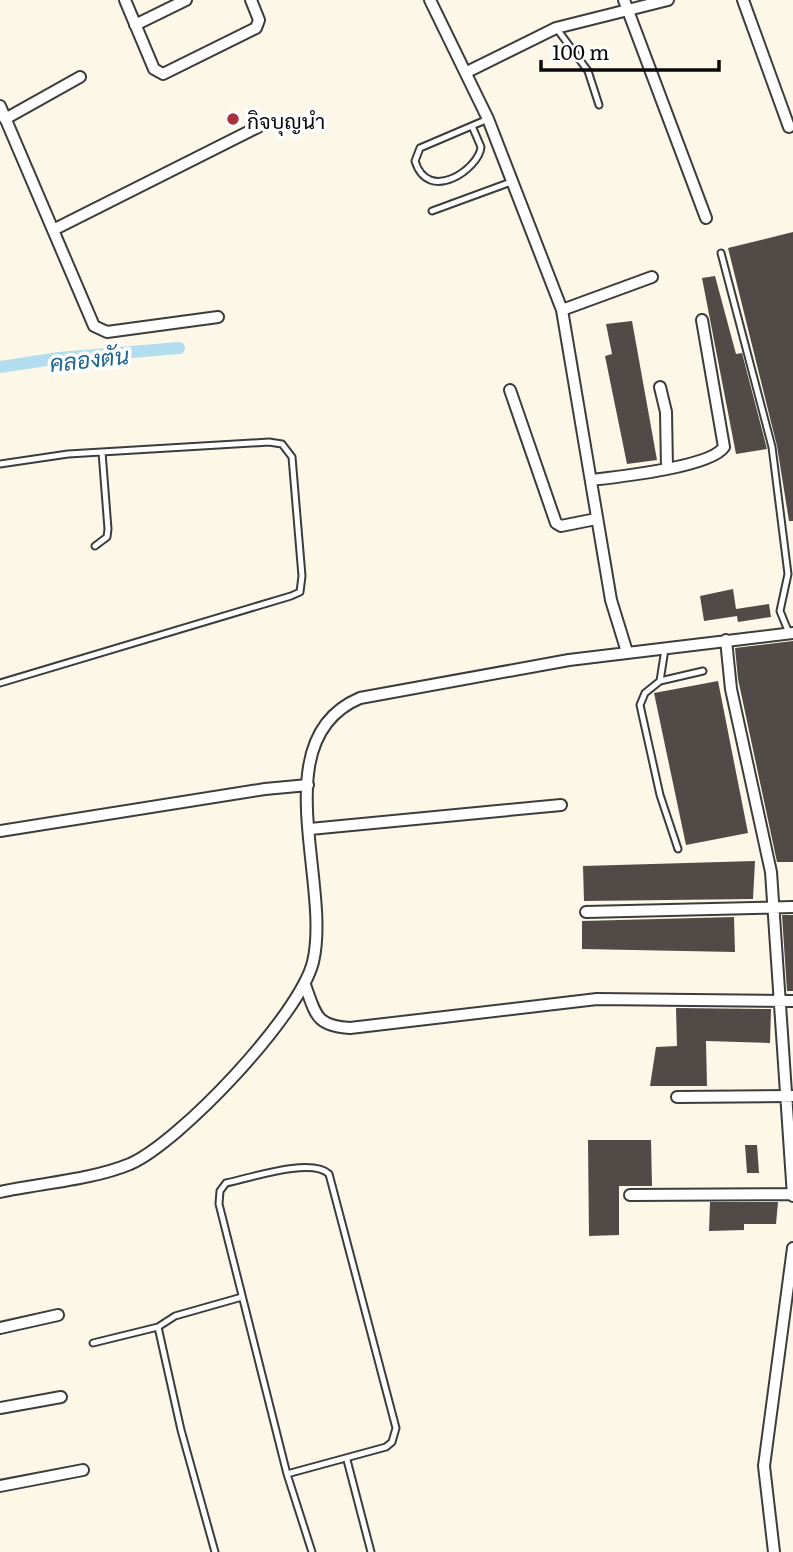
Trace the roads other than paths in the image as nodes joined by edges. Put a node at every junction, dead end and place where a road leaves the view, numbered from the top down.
1 (125, 0) edge
2 (186, 0) edge
3 (251, 0) edge
4 (430, 0) edge
5 (668, 0) edge
6 (743, 0) edge
7 (626, 5) edge
8 (135, 24) junction
9 (556, 28) junction
10 (467, 72) junction
11 (80, 77) dead end
12 (599, 105) dead end
13 (0, 106) edge
14 (5, 119) junction
15 (488, 119) junction
16 (472, 126) junction
17 (258, 127) dead end
18 (789, 127) dead end
19 (512, 181) junction
20 (432, 211) dead end
21 (706, 218) dead end
22 (53, 230) junction
23 (721, 253) dead end
24 (652, 277) dead end
25 (561, 309) junction
26 (218, 317) dead end
27 (702, 320) dead end
28 (660, 387) dead end
29 (510, 390) dead end
30 (102, 452) junction
31 (0, 464) edge
32 (667, 468) junction
33 (591, 480) junction
34 (596, 519) junction
35 (95, 546) dead end
36 (791, 633) edge
37 (726, 640) junction
38 (665, 647) junction
39 (627, 652) junction
40 (703, 671) dead end
41 (660, 681) junction
42 (0, 683) edge
43 (308, 785) junction
44 (561, 805) dead end
45 (310, 829) junction
46 (0, 831) edge
47 (678, 849) dead end
48 (774, 907) junction
49 (793, 907) edge
50 (586, 912) dead end
51 (305, 985) junction
52 (779, 1001) junction
53 (793, 1001) edge
54 (789, 1096) edge
55 (677, 1097) dead end
56 (0, 1192) edge
57 (630, 1195) dead end
58 (793, 1195) edge
59 (793, 1248) edge
60 (242, 1297) junction
61 (58, 1315) dead end
62 (158, 1327) junction
63 (0, 1328) edge
64 (93, 1343) dead end
65 (61, 1397) dead end
66 (0, 1408) edge
67 (346, 1460) junction
68 (83, 1470) dead end
69 (287, 1474) junction
70 (0, 1486) edge
71 (215, 1552) edge
72 (312, 1552) edge
73 (371, 1552) edge
74 (774, 1552) edge

1 - 8 street
2 - 8 street
3 - 8 street
4 - 10 street
5 - 7 street
6 - 18 street
7 - 9 street
7 - 21 street
9 - 10 street
9 - 12 lane
10 - 15 street
11 - 14 street
13 - 14 street
14 - 22 street
15 - 16 lane
15 - 19 street
16 - 16 lane
17 - 22 street
19 - 20 lane
19 - 25 street
22 - 26 street
23 - 36 lane
24 - 25 street
25 - 33 street
27 - 32 street
28 - 32 street
29 - 34 street
30 - 31 lane
30 - 35 lane
30 - 42 lane
32 - 33 street
33 - 34 street
34 - 39 street
36 - 37 street
37 - 38 street
37 - 48 street
38 - 39 street
38 - 41 lane
39 - 43 street
40 - 41 lane
41 - 47 lane
43 - 45 street
43 - 46 street
44 - 45 street
45 - 51 street
48 - 49 street
48 - 50 street
48 - 52 street
51 - 52 street
51 - 56 street
52 - 53 street
52 - 54 street
54 - 55 street
54 - 58 street
57 - 58 street
59 - 74 street
60 - 62 lane
60 - 67 lane
60 - 69 lane
61 - 63 street
62 - 64 lane
62 - 71 lane
65 - 66 street
67 - 69 lane
67 - 73 lane
68 - 70 street
69 - 72 lane

